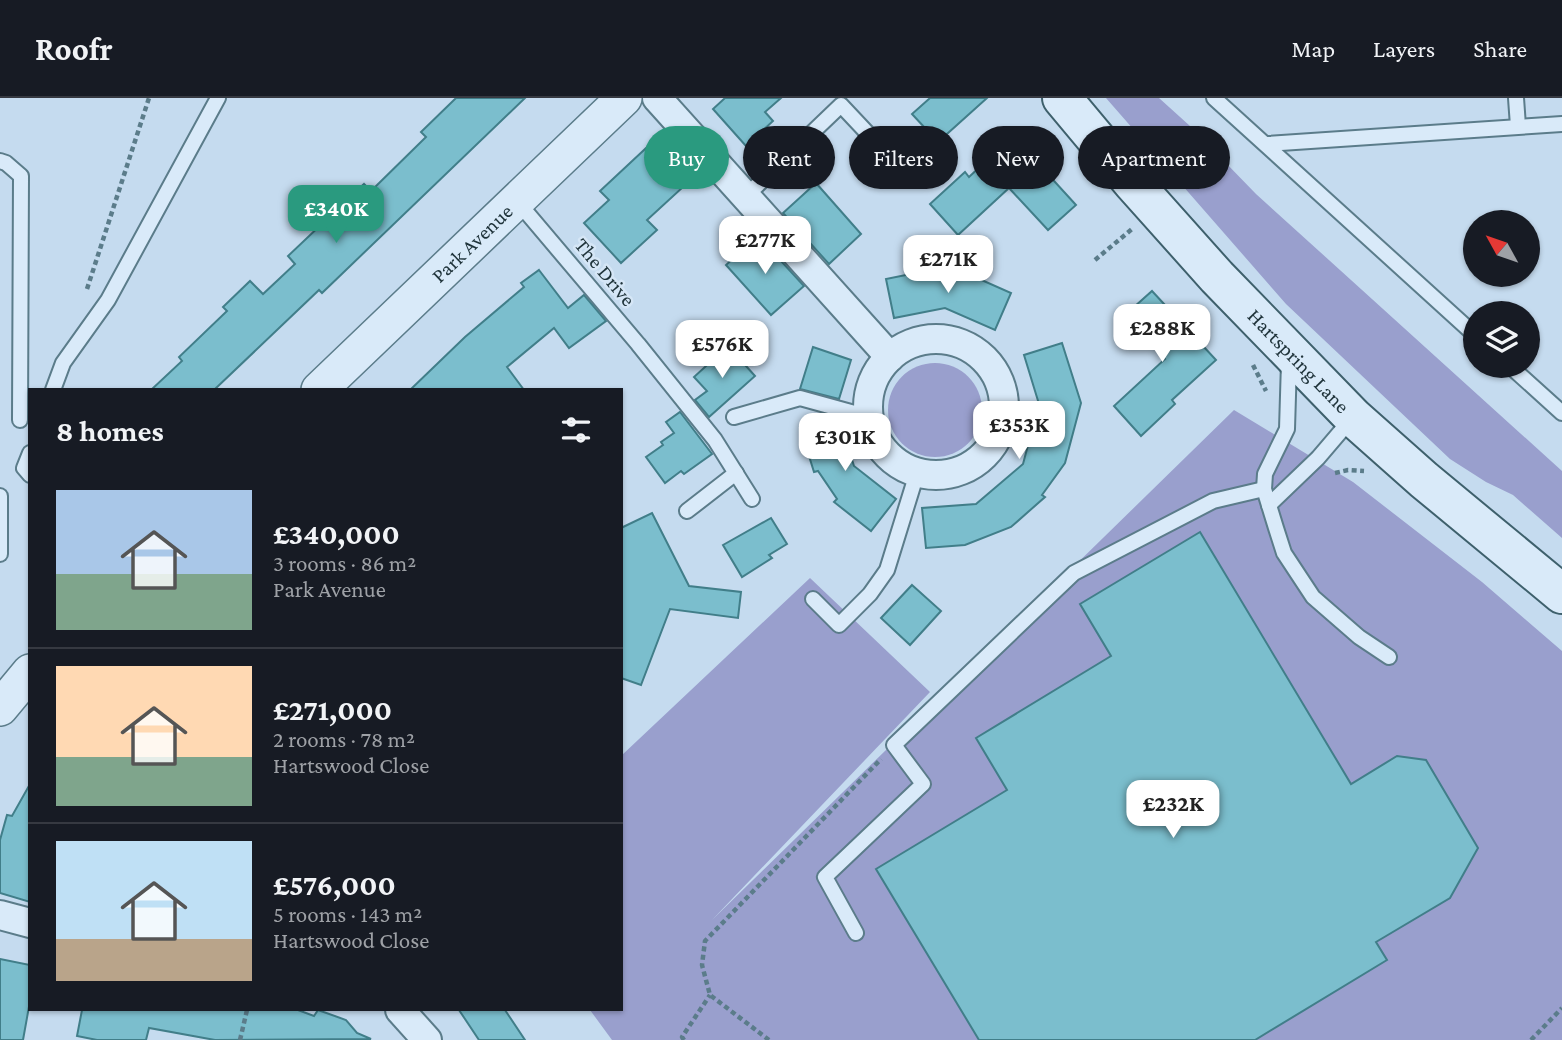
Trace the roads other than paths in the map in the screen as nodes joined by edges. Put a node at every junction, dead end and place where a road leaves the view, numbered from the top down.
1 (218, 98) edge
2 (624, 98) edge
3 (657, 98) edge
4 (1062, 98) edge
5 (1214, 98) edge
6 (1516, 98) edge
7 (1562, 124) edge
8 (861, 126) edge
9 (1517, 126) junction
10 (1267, 144) junction
11 (0, 161) edge
12 (746, 196) junction
13 (517, 201) junction
14 (1463, 324) edge
15 (1289, 353) junction
16 (890, 356) junction
17 (1523, 378) edge
18 (54, 388) edge
19 (321, 388) edge
20 (1562, 413) edge
21 (869, 417) junction
22 (1353, 417) junction
23 (734, 418) dead end
24 (20, 420) dead end
25 (736, 473) junction
26 (917, 473) junction
27 (1264, 489) junction
28 (0, 496) edge
29 (752, 499) dead end
30 (1269, 505) junction
31 (687, 511) dead end
32 (0, 554) edge
33 (1555, 586) edge
34 (813, 599) dead end
35 (1389, 657) dead end
36 (28, 674) edge
37 (0, 708) edge
38 (0, 915) edge
39 (28, 922) edge
40 (856, 933) dead end
41 (401, 1011) edge
42 (427, 1040) edge

1 - 18 lane
2 - 13 street, Park Avenue
3 - 12 street
4 - 15 main road, Hartspring Lane
5 - 10 lane
6 - 9 lane
7 - 9 lane
8 - 12 lane
9 - 10 lane
10 - 14 lane
11 - 24 lane
12 - 16 street
13 - 19 street, Park Avenue
13 - 25 lane, The Drive
15 - 22 main road, Hartspring Lane
15 - 27 lane
16 - 21 street
16 - 26 street
17 - 20 lane
21 - 23 lane
21 - 26 street
22 - 30 lane
22 - 33 main road, Hartspring Lane
25 - 29 lane, The Drive
25 - 31 lane
26 - 34 lane
27 - 30 lane
27 - 40 lane
28 - 32 lane
30 - 35 lane
36 - 37 street
38 - 39 street
41 - 42 street

